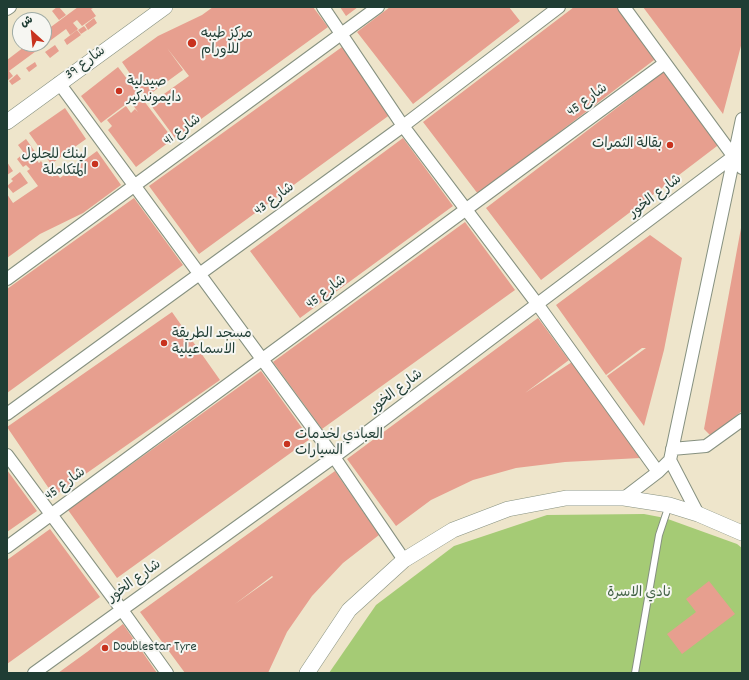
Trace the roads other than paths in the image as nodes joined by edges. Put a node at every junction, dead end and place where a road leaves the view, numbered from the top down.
1 (10, 7) edge
2 (165, 7) edge
3 (323, 7) edge
4 (378, 7) edge
5 (559, 7) edge
6 (624, 7) edge
7 (7, 9) edge
8 (341, 34) junction
9 (665, 63) junction
10 (59, 84) junction
11 (742, 119) edge
12 (7, 122) edge
13 (404, 126) junction
14 (738, 153) edge
15 (742, 168) edge
16 (135, 185) junction
17 (466, 209) junction
18 (200, 274) junction
19 (7, 279) edge
20 (538, 305) junction
21 (261, 360) junction
22 (7, 414) edge
23 (742, 420) edge
24 (671, 454) junction
25 (7, 455) edge
26 (334, 458) junction
27 (658, 472) junction
28 (624, 498) junction
29 (669, 505) junction
30 (698, 514) junction
31 (50, 515) junction
32 (742, 533) edge
33 (7, 547) edge
34 (404, 560) junction
35 (122, 610) junction
36 (34, 673) edge
37 (167, 673) edge
38 (307, 673) edge
39 (635, 673) edge

1 - 7 street
2 - 10 street, شارع 39
3 - 8 street
4 - 8 street, شارع 41
5 - 13 street, شارع 43
6 - 9 street
8 - 13 street
8 - 16 street, شارع 41
9 - 14 street
9 - 17 street, شارع 45
10 - 12 street, شارع 39
10 - 16 street
11 - 14 street
13 - 17 street
13 - 18 street, شارع 43
14 - 15 street
14 - 20 street, شارع الخور
14 - 24 street
16 - 18 street
16 - 19 street, شارع 41
17 - 20 street
17 - 21 street, شارع 45
18 - 21 street
18 - 22 street, شارع 43
20 - 26 street, شارع الخور
20 - 27 street
21 - 26 street
21 - 31 street, شارع 45
23 - 24 street
24 - 27 street
24 - 30 street
25 - 31 street
26 - 34 street
26 - 35 street, شارع الخور
27 - 28 street
28 - 29 street
28 - 34 street
29 - 30 street
29 - 39 lane
30 - 32 street
31 - 33 street, شارع 45
31 - 35 street
34 - 38 street
35 - 36 street, شارع الخور
35 - 37 street

